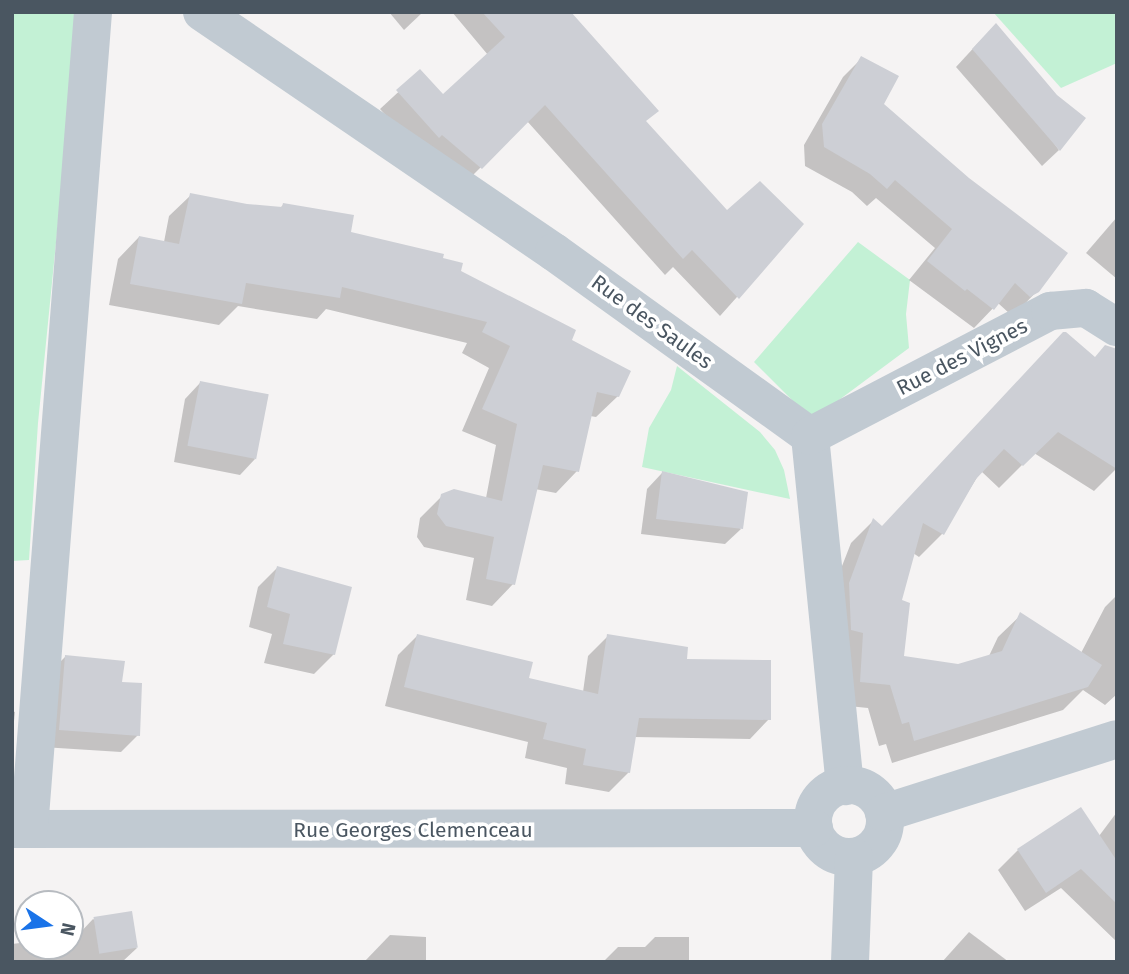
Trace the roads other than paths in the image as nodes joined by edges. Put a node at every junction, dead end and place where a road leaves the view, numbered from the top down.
1 (93, 12) edge
2 (202, 12) edge
3 (1117, 327) edge
4 (810, 436) junction
5 (1117, 739) edge
6 (845, 786) junction
7 (884, 813) junction
8 (814, 828) junction
9 (20, 829) edge
10 (853, 857) junction
11 (850, 962) edge

1 - 9 street
2 - 4 street, Rue des Saules
3 - 4 street, Rue des Vignes
4 - 6 street
5 - 7 street
6 - 7 street
6 - 8 street
7 - 10 street
8 - 9 street, Rue Georges Clemenceau
8 - 10 street
10 - 11 street

